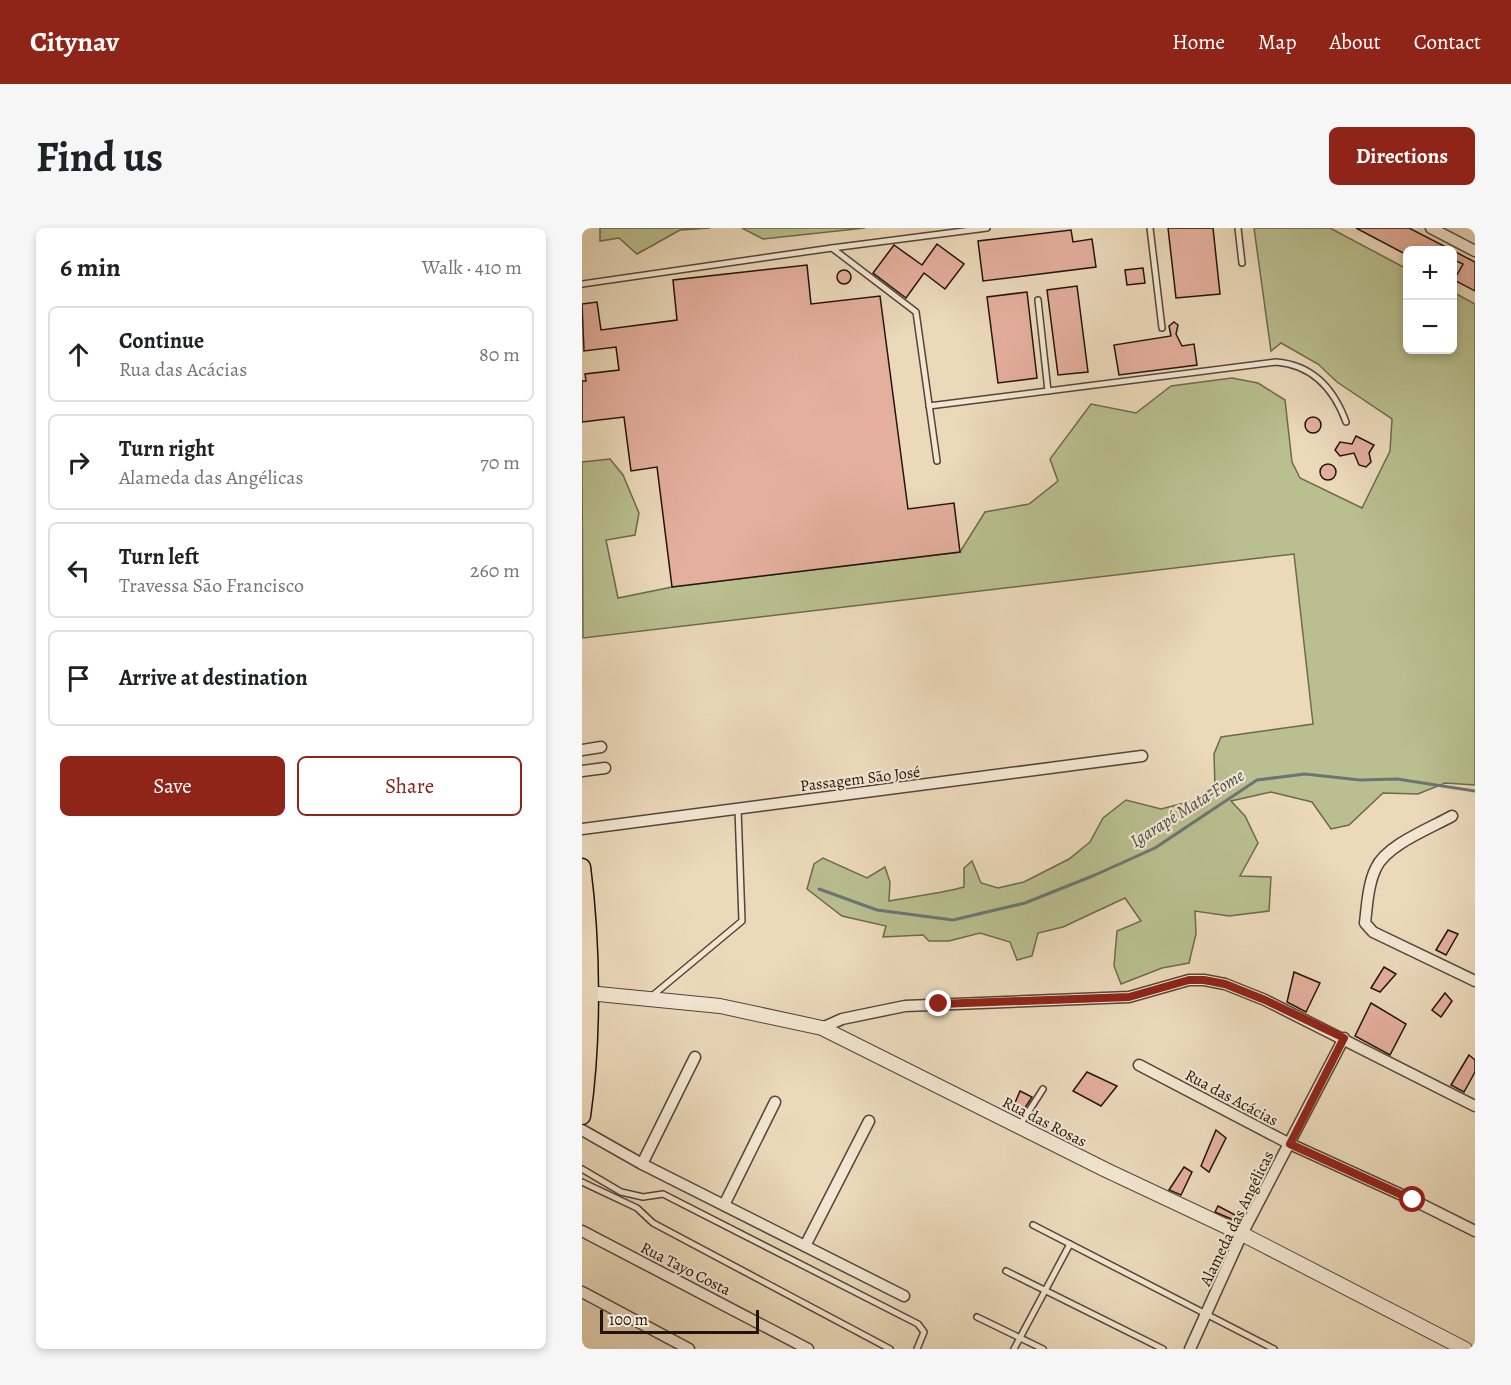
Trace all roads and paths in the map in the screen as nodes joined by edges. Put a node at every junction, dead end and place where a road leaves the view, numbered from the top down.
1 (987, 228) edge
2 (1150, 228) edge
3 (1238, 228) edge
4 (1431, 228) edge
5 (832, 248) junction
6 (1475, 251) edge
7 (1242, 263) dead end
8 (582, 284) edge
9 (1038, 300) dead end
10 (1162, 328) dead end
11 (1048, 392) junction
12 (929, 406) junction
13 (1346, 422) dead end
14 (937, 460) dead end
15 (601, 747) dead end
16 (582, 750) edge
17 (1142, 756) dead end
18 (605, 768) dead end
19 (582, 771) edge
20 (738, 809) junction
21 (1452, 816) dead end
22 (582, 829) edge
23 (582, 867) edge
24 (1475, 981) edge
25 (588, 993) junction
26 (650, 998) junction
27 (822, 1028) junction
28 (1344, 1038) junction
29 (695, 1058) dead end
30 (1138, 1065) dead end
31 (1043, 1089) dead end
32 (775, 1102) dead end
33 (1475, 1106) edge
34 (582, 1116) edge
35 (869, 1120) dead end
36 (1019, 1126) junction
37 (582, 1130) edge
38 (1290, 1144) junction
39 (642, 1164) junction
40 (582, 1169) edge
41 (582, 1182) edge
42 (643, 1197) junction
43 (724, 1205) junction
44 (637, 1208) junction
45 (1033, 1225) dead end
46 (582, 1231) edge
47 (1475, 1231) edge
48 (1242, 1234) junction
49 (1070, 1244) junction
50 (805, 1246) junction
51 (1006, 1271) dead end
52 (1044, 1291) junction
53 (582, 1292) edge
54 (904, 1296) dead end
55 (1208, 1314) junction
56 (977, 1317) dead end
57 (1021, 1338) junction
58 (689, 1349) edge
59 (808, 1349) edge
60 (890, 1349) edge
61 (917, 1349) edge
62 (1014, 1349) edge
63 (1042, 1349) edge
64 (1163, 1349) edge
65 (1190, 1349) edge
66 (1274, 1349) edge
67 (1465, 1349) edge

1 - 5 lane
2 - 10 lane
3 - 7 lane
4 - 6 street
5 - 8 lane
5 - 12 lane
9 - 11 lane
11 - 12 lane
11 - 13 lane
12 - 14 lane
15 - 16 street
17 - 20 street, Passagem São José
18 - 19 street
20 - 22 street, Passagem São José
20 - 26 lane
21 - 24 street
23 - 25 main road
25 - 26 street, Rua das Rosas
25 - 34 main road
26 - 27 street, Rua das Rosas
27 - 28 street
27 - 36 street, Rua das Rosas
28 - 33 street
28 - 38 street, Alameda das Angélicas
29 - 39 street
30 - 38 street, Rua das Acácias
31 - 36 lane
32 - 43 street
35 - 50 street
36 - 48 street, Rua das Rosas
37 - 39 street
38 - 47 street, Rua das Acácias
38 - 48 street, Alameda das Angélicas
39 - 43 street
40 - 42 lane
41 - 44 lane
42 - 44 lane
42 - 61 lane
43 - 50 street
44 - 60 lane
45 - 49 lane
46 - 59 street, Rua Tayo Costa
48 - 55 street, Alameda das Angélicas
48 - 67 street, Rua das Rosas
49 - 52 lane
49 - 55 lane
50 - 54 street
51 - 52 lane
52 - 57 lane
52 - 64 lane
53 - 58 street
55 - 65 street, Alameda das Angélicas
55 - 66 lane
56 - 57 lane
57 - 62 lane
57 - 63 lane

